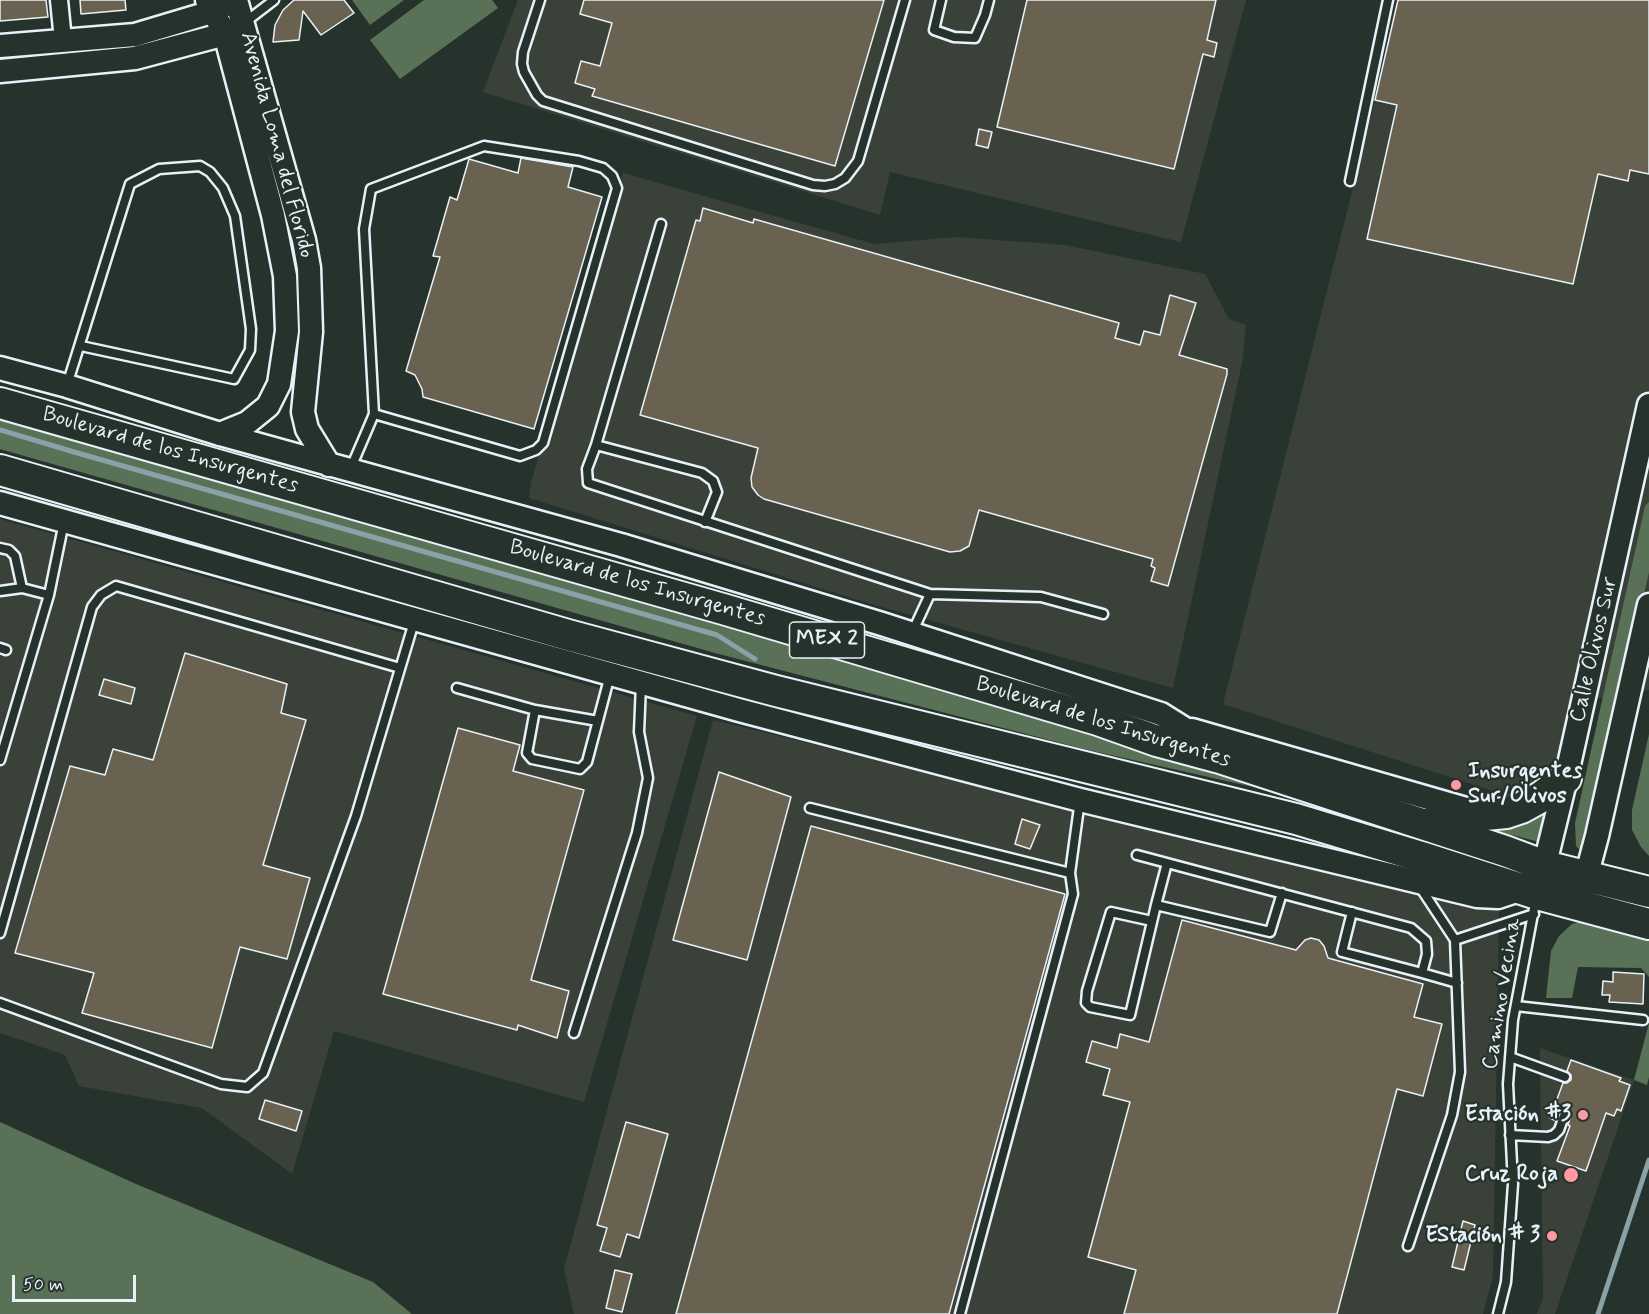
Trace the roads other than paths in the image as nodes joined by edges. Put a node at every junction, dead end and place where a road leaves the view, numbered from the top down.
1 (59, 0) edge
2 (235, 0) edge
3 (274, 0) edge
4 (540, 0) edge
5 (905, 0) edge
6 (941, 0) edge
7 (989, 0) edge
8 (1388, 0) edge
9 (211, 6) edge
10 (234, 29) junction
11 (63, 40) junction
12 (0, 46) edge
13 (0, 71) edge
14 (262, 129) junction
15 (1350, 181) dead end
16 (661, 224) dead end
17 (81, 346) junction
18 (0, 368) edge
19 (67, 386) junction
20 (0, 403) edge
21 (1649, 405) edge
22 (374, 414) junction
23 (220, 434) junction
24 (596, 445) junction
25 (339, 467) junction
26 (0, 470) edge
27 (0, 503) edge
28 (64, 521) junction
29 (705, 522) junction
30 (0, 548) edge
31 (22, 588) junction
32 (0, 591) edge
33 (930, 594) junction
34 (49, 595) junction
35 (1649, 605) edge
36 (1103, 614) dead end
37 (415, 620) junction
38 (912, 633) junction
39 (400, 668) junction
40 (610, 675) junction
41 (642, 683) junction
42 (457, 688) dead end
43 (535, 710) junction
44 (598, 721) junction
45 (1185, 729) junction
46 (1220, 758) junction
47 (0, 760) edge
48 (1566, 778) junction
49 (1080, 800) junction
50 (810, 808) dead end
51 (1490, 815) junction
52 (1421, 825) junction
53 (1137, 855) dead end
54 (1167, 863) junction
55 (1545, 866) junction
56 (1070, 873) junction
57 (1586, 875) junction
58 (1417, 881) junction
59 (1649, 892) edge
60 (1282, 893) junction
61 (1531, 899) junction
62 (1156, 905) junction
63 (1579, 905) junction
64 (1352, 912) junction
65 (1152, 921) junction
66 (1649, 924) edge
67 (0, 933) edge
68 (1455, 940) junction
69 (1422, 973) junction
70 (1458, 983) junction
71 (0, 1003) edge
72 (1516, 1006) junction
73 (1643, 1020) dead end
74 (574, 1033) dead end
75 (1510, 1057) junction
76 (1565, 1077) dead end
77 (1564, 1116) dead end
78 (1510, 1135) junction
79 (1408, 1246) dead end
80 (960, 1314) edge
81 (1498, 1314) edge

1 - 11 street
2 - 9 street
2 - 10 street, Avenida Loma del Florido
3 - 10 lane
4 - 5 lane
6 - 7 lane
8 - 15 lane
9 - 10 street, Avenida Loma del Florido
9 - 11 street
10 - 13 street
10 - 14 street, Avenida Loma del Florido
11 - 12 street
14 - 23 street, Avenida Loma del Florido
14 - 25 street, Avenida Loma del Florido
16 - 24 lane
17 - 17 lane
17 - 19 lane
18 - 19 street
19 - 23 street
20 - 46 highway, Boulevard de los Insurgentes / MEX 2
21 - 48 street, Calle Olivos Sur
22 - 22 lane
22 - 25 lane
23 - 25 street
24 - 29 lane
24 - 29 lane
25 - 38 street
26 - 61 highway, Boulevard de los Insurgentes
27 - 28 street
28 - 34 lane
28 - 37 street
29 - 33 lane
30 - 31 lane
31 - 32 lane
31 - 34 lane
33 - 36 lane
33 - 38 lane
34 - 47 lane
35 - 57 street, Calle Olivos Sur
37 - 39 lane
37 - 40 street
38 - 45 street
39 - 67 lane
39 - 71 lane
40 - 41 street
40 - 44 lane
41 - 49 street
41 - 74 lane
42 - 43 lane
43 - 44 lane
43 - 44 lane
45 - 46 street
45 - 51 street
46 - 52 highway, Boulevard de los Insurgentes / MEX 2
48 - 51 highway
48 - 55 street, Calle Olivos Sur
49 - 56 lane
49 - 58 street
50 - 56 lane
51 - 52 highway
52 - 55 highway, Boulevard de los Insurgentes / MEX 2
53 - 54 lane
54 - 60 lane
54 - 62 lane
55 - 57 highway, Boulevard de los Insurgentes / MEX 2
55 - 61 street, Calle Olivos Sur
56 - 80 lane
57 - 59 highway, Boulevard de los Insurgentes / MEX 2
57 - 63 street, Calle Olivos Sur
58 - 61 street
58 - 68 lane
60 - 62 lane
60 - 64 lane
61 - 63 highway, Boulevard de los Insurgentes
61 - 68 lane
61 - 72 lane, Camino Vecina
62 - 65 lane
63 - 66 highway, Boulevard de los Insurgentes
64 - 69 lane
64 - 69 lane
65 - 65 lane
68 - 70 lane
69 - 70 lane
70 - 79 lane
72 - 73 lane
72 - 75 lane, Camino Vecina
75 - 76 lane
75 - 78 lane, Camino Vecina
77 - 78 lane
78 - 81 lane, Camino Vecina

